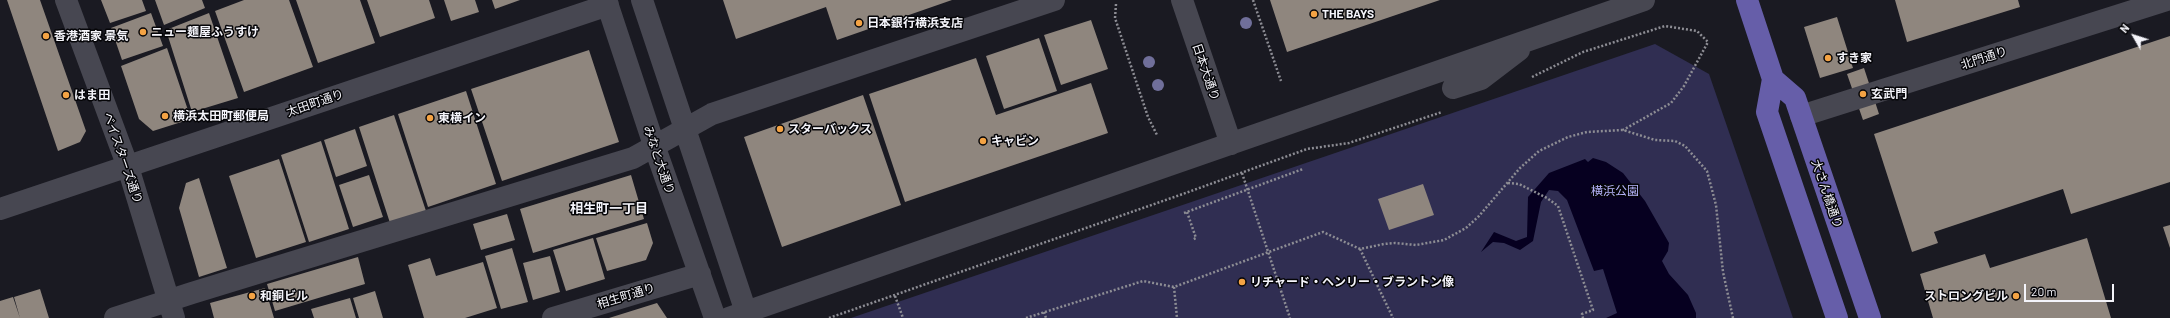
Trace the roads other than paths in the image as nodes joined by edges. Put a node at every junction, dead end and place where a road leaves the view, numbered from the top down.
1 (66, 0) edge
2 (642, 0) edge
3 (1054, 0) edge
4 (1182, 0) edge
5 (1644, 0) edge
6 (1747, 0) edge
7 (2167, 0) edge
8 (607, 2) edge
9 (1536, 38) junction
10 (1773, 79) junction
11 (1453, 88) dead end
12 (1801, 116) junction
13 (684, 130) junction
14 (1230, 144) junction
15 (654, 145) junction
16 (128, 166) junction
17 (0, 209) edge
18 (700, 274) junction
19 (171, 309) edge
20 (741, 316) edge
21 (115, 318) edge
22 (552, 318) edge
23 (715, 318) edge
24 (1837, 318) edge
25 (1870, 318) edge

1 - 16 street, ベイスターズ通り
2 - 13 street
3 - 13 street
4 - 14 street, 日本大通り
5 - 9 street
6 - 10 main road
7 - 12 street, 北門通り
8 - 15 street, みなと大通り
8 - 16 street, 太田町通り
9 - 11 street
9 - 14 street
10 - 12 main road, 大さん橋通り
10 - 24 main road
12 - 25 main road, 大さん橋通り
13 - 15 street
13 - 20 street
14 - 20 street
15 - 18 street, みなと大通り
15 - 19 street
16 - 17 street, 太田町通り
16 - 19 street, ベイスターズ通り
18 - 22 street, 相生町通り
18 - 23 street, みなと大通り
19 - 21 street

